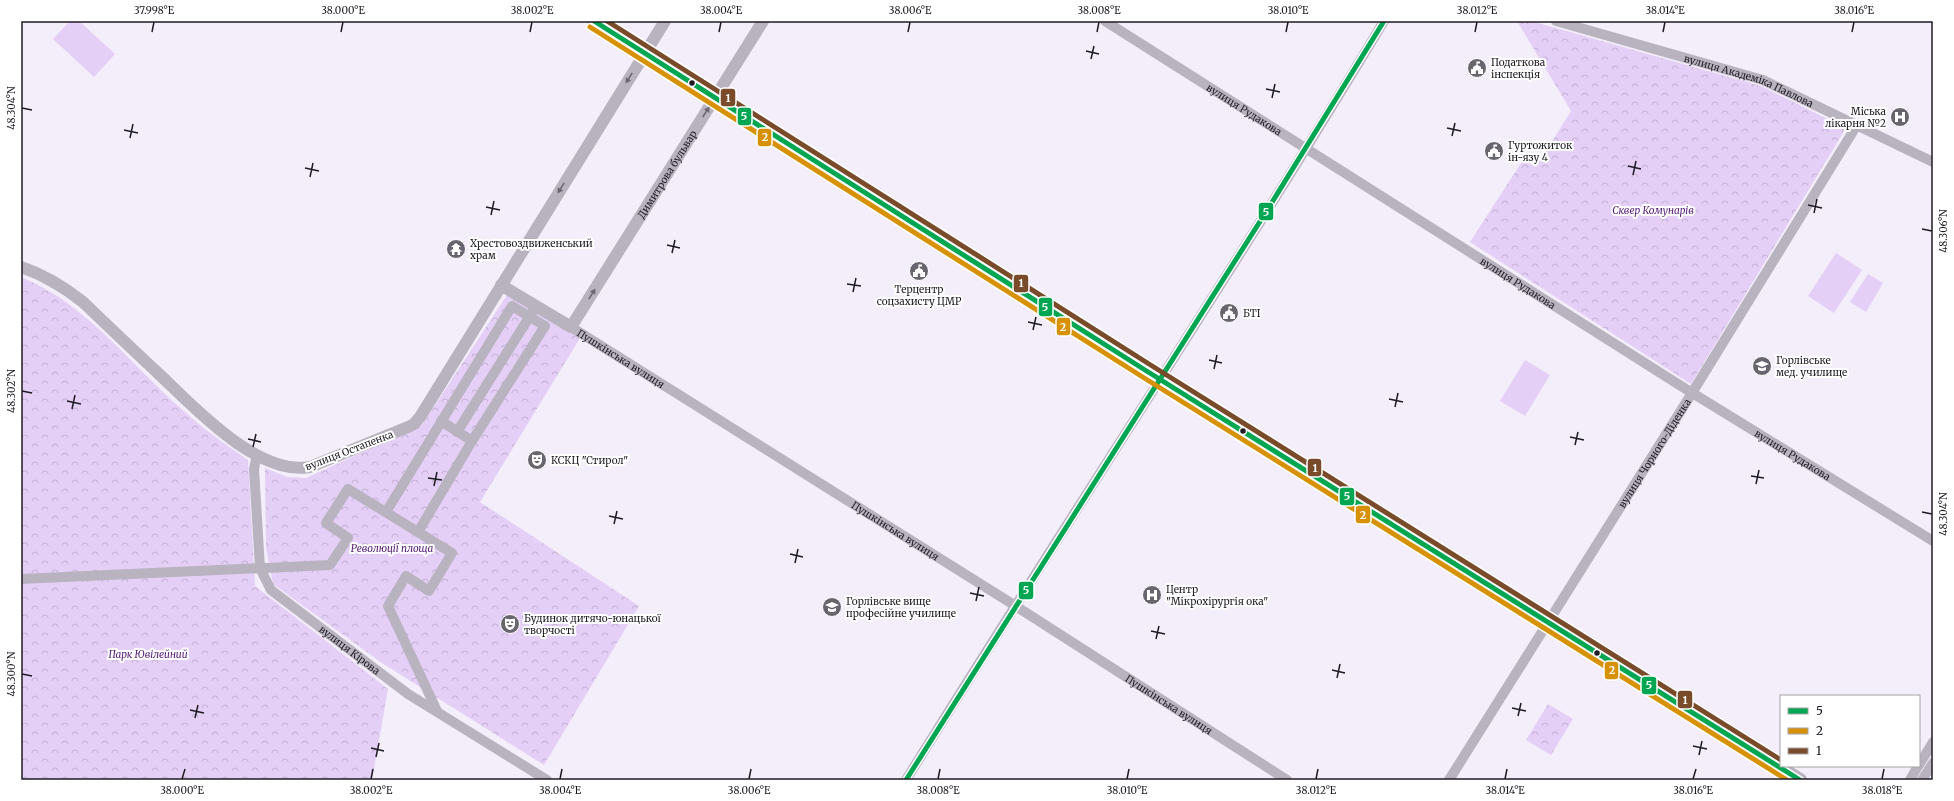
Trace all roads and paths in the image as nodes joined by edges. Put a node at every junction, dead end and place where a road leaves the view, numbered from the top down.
1 (594, 21) edge
2 (665, 21) edge
3 (763, 21) edge
4 (1105, 21) edge
5 (1384, 21) edge
6 (1556, 21) edge
7 (644, 53) junction
8 (715, 98) junction
9 (1857, 125) junction
10 (1307, 148) junction
11 (1933, 162) edge
12 (21, 267) edge
13 (501, 285) junction
14 (537, 306) junction
15 (530, 316) junction
16 (572, 327) junction
17 (1159, 379) junction
18 (1692, 393) junction
19 (441, 421) junction
20 (457, 432) junction
21 (472, 442) junction
22 (257, 454) junction
23 (386, 512) junction
24 (418, 532) junction
25 (1933, 541) edge
26 (260, 568) junction
27 (21, 579) edge
28 (1014, 605) junction
29 (1547, 622) junction
30 (437, 711) junction
31 (1933, 742) edge
32 (1920, 763) edge
33 (1933, 763) edge
34 (1918, 767) edge
35 (547, 780) edge
36 (906, 780) edge
37 (1287, 780) edge
38 (1449, 780) edge
39 (1800, 780) edge
40 (1910, 780) edge
41 (1922, 780) edge

1 - 7 main road
2 - 7 street
3 - 8 street, Димитрова бульвар
4 - 10 street, вулиця Рудакова
5 - 10 street
6 - 9 street, вулиця Академіка Павлова
7 - 8 main road
7 -> 13 street
16 -> 8 street, Димитрова бульвар
8 - 17 main road
9 - 11 street, вулиця Академіка Павлова
9 - 18 street, вулиця Чорного-Діденка
10 - 17 street
10 - 18 street, вулиця Рудакова
12 - 22 street, вулиця Остапенка
13 - 14 street, Пушкінська вулиця
13 - 22 street, вулиця Остапенка
14 - 15 street
14 - 16 street, Пушкінська вулиця
15 - 19 street
15 - 20 street
15 - 21 street
16 - 28 street, Пушкінська вулиця
17 - 28 street
17 - 29 main road
18 - 25 street, вулиця Рудакова
18 - 29 street, вулиця Чорного-Діденка
19 - 20 street
19 - 23 street
20 - 21 street
21 - 24 street
22 - 26 street, вулиця Кірова
23 - 24 street
23 - 26 street
24 - 30 street
26 - 27 street
26 - 30 street, вулиця Кірова
28 - 36 street
28 - 37 street, Пушкінська вулиця
29 - 38 street, вулиця Чорного-Діденка
29 - 39 main road
30 - 35 street, вулиця Кірова
31 - 32 street
33 - 41 street
34 - 40 street

